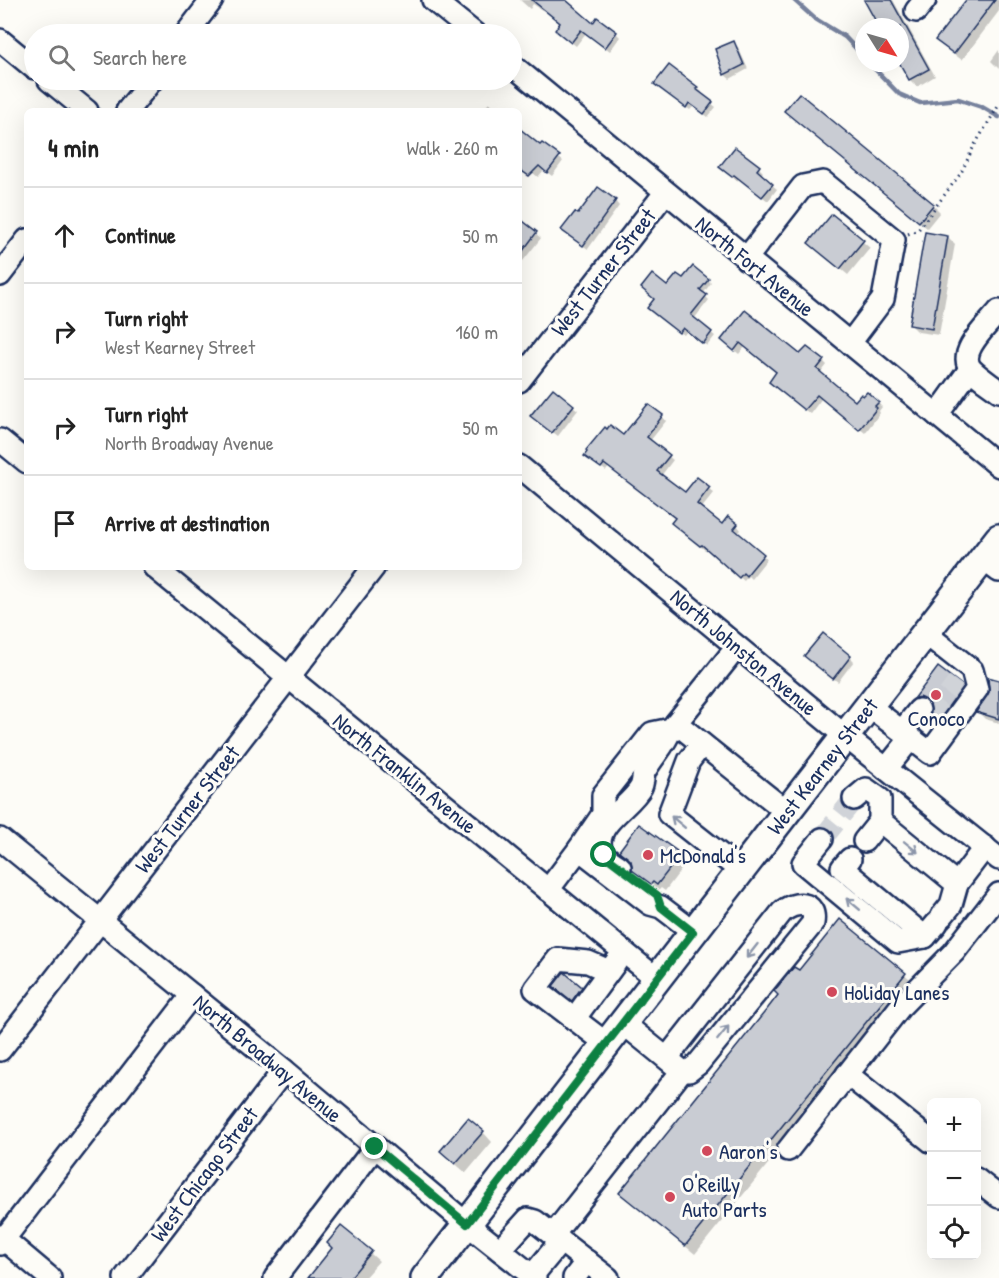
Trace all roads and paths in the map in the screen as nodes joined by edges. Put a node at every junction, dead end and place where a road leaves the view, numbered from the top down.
1 (212, 0) edge
2 (433, 0) edge
3 (194, 24) edge
4 (462, 24) edge
5 (0, 39) edge
6 (24, 59) edge
7 (522, 73) edge
8 (61, 90) edge
9 (144, 90) edge
10 (999, 105) edge
11 (83, 108) edge
12 (129, 108) edge
13 (665, 193) junction
14 (894, 240) junction
15 (14, 247) edge
16 (746, 259) junction
17 (0, 275) edge
18 (997, 325) edge
19 (850, 343) junction
20 (970, 369) junction
21 (522, 377) edge
22 (999, 381) edge
23 (999, 391) edge
24 (937, 415) junction
25 (0, 440) edge
26 (24, 460) edge
27 (999, 466) edge
28 (522, 468) edge
29 (994, 556) edge
30 (158, 570) edge
31 (372, 570) edge
32 (925, 633) junction
33 (737, 647) junction
34 (288, 678) junction
35 (869, 706) junction
36 (924, 715) tunnel mouth
37 (674, 726) junction
38 (845, 736) junction
39 (909, 736) junction
40 (702, 744) junction
41 (886, 769) junction
42 (854, 799) dead end
43 (787, 812) junction
44 (880, 821) junction
45 (0, 839) edge
46 (822, 839) tunnel mouth
47 (864, 841) dead end
48 (579, 849) junction
49 (992, 853) edge
50 (849, 859) dead end
51 (741, 871) junction
52 (957, 884) junction
53 (548, 890) junction
54 (999, 894) edge
55 (661, 907) junction
56 (100, 920) junction
57 (934, 925) junction
58 (693, 932) junction
59 (624, 952) junction
60 (609, 971) junction
61 (657, 979) junction
62 (192, 995) junction
63 (571, 1017) junction
64 (615, 1034) junction
65 (2, 1042) edge
66 (674, 1065) junction
67 (284, 1070) junction
68 (847, 1074) junction
69 (927, 1138) edge
70 (375, 1147) junction
71 (788, 1150) dead end
72 (981, 1183) edge
73 (999, 1197) edge
74 (467, 1224) junction
75 (557, 1238) junction
76 (1, 1240) edge
77 (500, 1250) junction
78 (587, 1261) junction
79 (533, 1277) edge
80 (50, 1278) edge
81 (125, 1278) edge
82 (275, 1278) edge
83 (425, 1278) edge
84 (574, 1278) edge
85 (608, 1278) edge

1 - 3 street
2 - 4 street
5 - 6 street
7 - 13 street, North Fort Avenue
8 - 11 street
9 - 12 street
10 - 14 path
13 - 16 street, North Fort Avenue
13 - 21 street, West Turner Street
14 - 16 street
14 - 19 street
15 - 17 street
16 - 19 street, North Fort Avenue
18 - 20 street
18 - 22 street
19 - 24 street, North Fort Avenue
20 - 23 street
20 - 24 street
24 - 27 street, North Fort Avenue
25 - 26 street
28 - 33 street, North Johnston Avenue
29 - 32 main road, West Kearney Street
30 - 34 street, North Franklin Avenue
31 - 34 street, West Turner Street
32 - 35 main road, West Kearney Street
32 - 39 street
33 - 37 street
33 - 38 street, North Johnston Avenue
34 - 53 street, North Franklin Avenue
34 - 56 street, West Turner Street
35 - 38 main road, West Kearney Street
35 - 39 street
36 - 39 street
37 - 40 street
37 - 48 street
37 - 55 street
38 - 41 street, North Johnston Avenue
38 - 43 main road, West Kearney Street
39 - 41 street
40 - 43 street
51 -> 40 street
41 - 49 street, North Johnston Avenue
42 - 44 street
43 - 51 main road, West Kearney Street
44 - 47 street
44 -> 52 street
45 - 56 street, North Broadway Avenue
57 -> 46 street
48 - 53 street
48 - 55 street
49 - 52 street
50 - 57 street
51 - 58 main road, West Kearney Street
52 - 57 street
53 - 59 street, North Franklin Avenue
54 - 68 street
55 - 58 street
56 - 62 street, North Broadway Avenue
56 - 65 street, West Turner Street
58 - 61 main road, West Kearney Street
59 - 60 street
59 - 61 street, North Franklin Avenue
60 - 63 street
60 - 63 street
61 - 64 main road, West Kearney Street
62 - 67 street, North Broadway Avenue
62 - 76 street
63 - 64 street
64 - 66 street
64 - 74 main road, West Kearney Street
66 -> 66 street
66 - 75 street
67 - 70 street, North Broadway Avenue
67 - 81 street, West Chicago Street
68 - 69 street
68 - 71 street
70 - 74 street, North Broadway Avenue
70 - 82 street
72 - 73 street
74 - 77 street, North Broadway Avenue
74 - 83 main road, West Kearney Street
75 - 77 street
75 - 78 street
75 - 79 street
76 - 80 street
77 - 79 street, North Broadway Avenue
78 - 84 street
78 - 85 street

